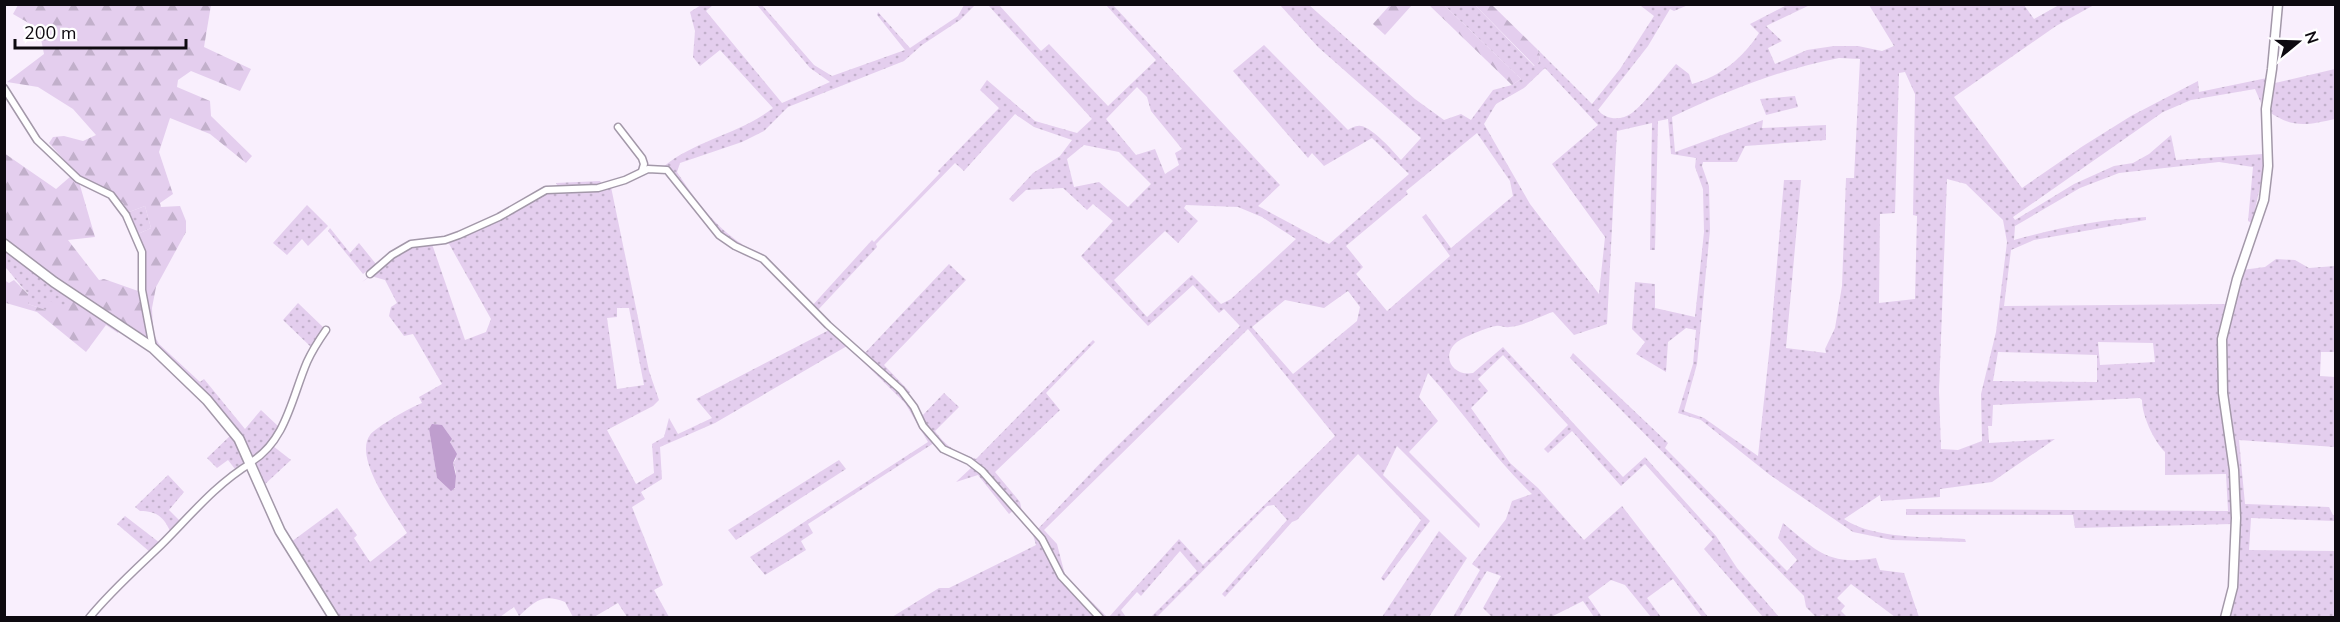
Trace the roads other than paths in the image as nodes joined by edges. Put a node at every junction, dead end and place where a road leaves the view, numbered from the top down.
1 (2278, 4) edge
2 (4, 88) edge
3 (618, 127) dead end
4 (641, 172) junction
5 (4, 244) edge
6 (370, 273) dead end
7 (326, 330) dead end
8 (153, 348) junction
9 (251, 463) junction
10 (89, 618) edge
11 (334, 618) edge
12 (1100, 618) edge
13 (2225, 618) edge

1 - 13 street
2 - 8 street
3 - 4 street
4 - 6 street
4 - 12 street
5 - 8 main road
7 - 9 street
8 - 9 main road
9 - 10 street
9 - 11 main road

